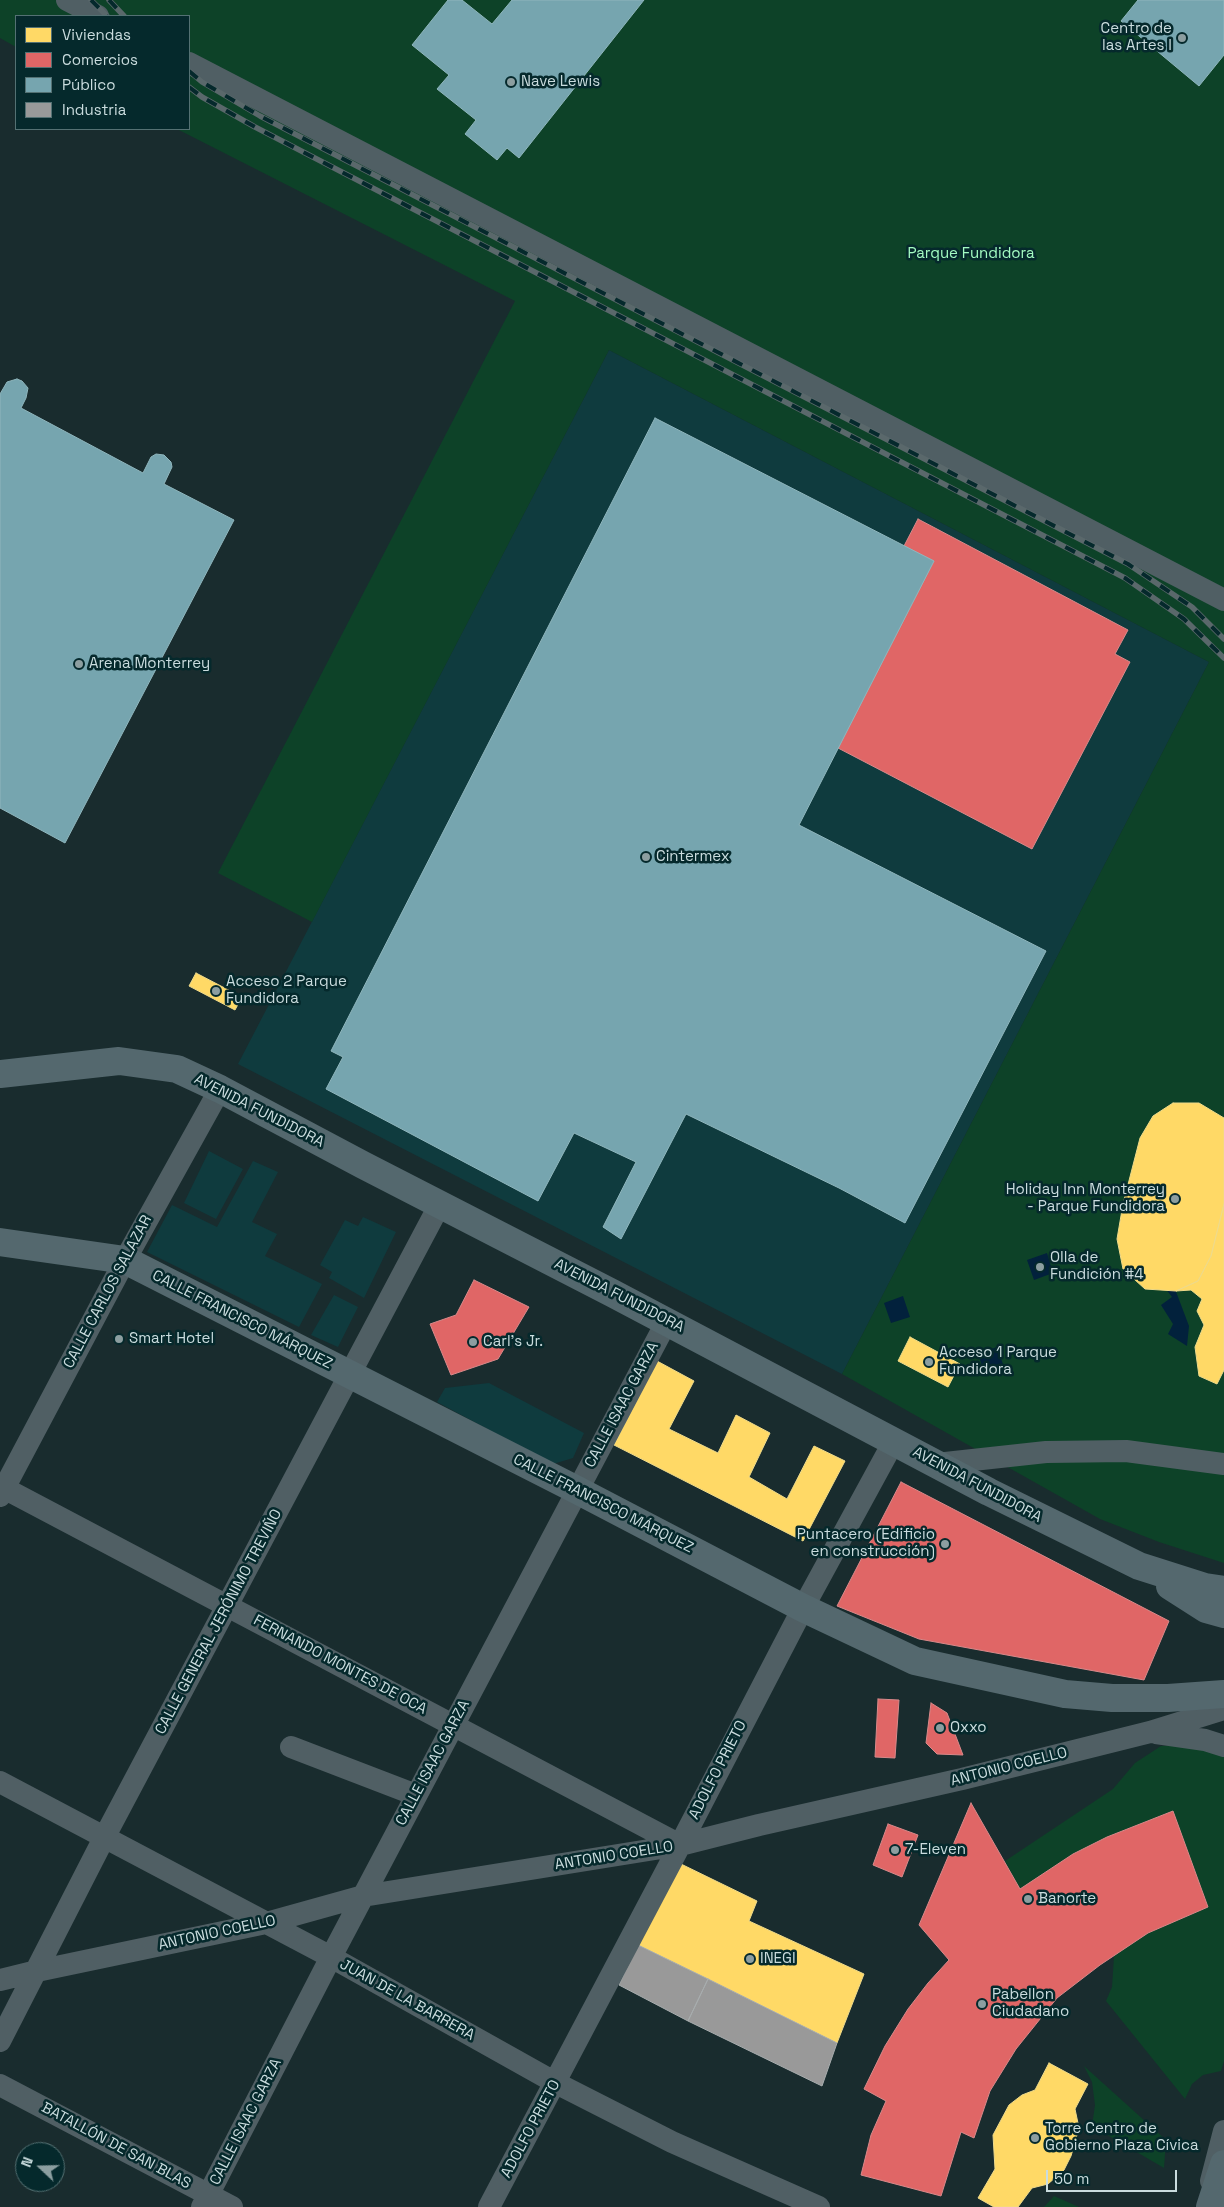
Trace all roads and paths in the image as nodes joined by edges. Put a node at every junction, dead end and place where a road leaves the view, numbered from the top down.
1 (67, 0) edge
2 (96, 15) edge
3 (190, 64) edge
4 (1224, 600) edge
5 (0, 1074) edge
6 (220, 1089) junction
7 (440, 1204) junction
8 (0, 1242) edge
9 (124, 1260) junction
10 (667, 1321) junction
11 (350, 1375) junction
12 (894, 1441) junction
13 (936, 1464) junction
14 (1224, 1464) edge
15 (2, 1490) edge
16 (577, 1490) junction
17 (1139, 1566) junction
18 (1224, 1590) edge
19 (228, 1606) junction
20 (803, 1608) junction
21 (1224, 1614) edge
22 (1224, 1694) edge
23 (1224, 1709) edge
24 (453, 1725) junction
25 (1150, 1732) junction
26 (1224, 1746) edge
27 (292, 1747) dead end
28 (0, 1782) edge
29 (416, 1796) junction
30 (105, 1836) junction
31 (680, 1845) junction
32 (363, 1896) junction
33 (266, 1923) junction
34 (331, 1957) junction
35 (36, 1971) junction
36 (0, 1980) edge
37 (0, 2041) edge
38 (556, 2083) junction
39 (0, 2084) edge
40 (1224, 2131) edge
41 (1224, 2164) edge
42 (779, 2200) edge
43 (205, 2201) edge
44 (232, 2207) edge
45 (489, 2207) edge
46 (820, 2207) edge
47 (1205, 2207) edge
48 (1210, 2207) edge

1 - 2 street
3 - 4 street
5 - 6 main road, AVENIDA FUNDIDORA
6 - 7 main road, AVENIDA FUNDIDORA
6 - 9 street, CALLE CARLOS SALAZAR
7 - 10 main road, AVENIDA FUNDIDORA
7 - 11 street, CALLE GENERAL JERÓNIMO TREVIÑO
8 - 9 main road, CALLE FRANCISCO MÁRQUEZ
9 - 11 main road, CALLE FRANCISCO MÁRQUEZ
9 - 15 street, CALLE CARLOS SALAZAR
10 - 12 main road, AVENIDA FUNDIDORA
10 - 16 street, CALLE ISAAC GARZA
11 - 16 main road, CALLE FRANCISCO MÁRQUEZ
11 - 19 street, CALLE GENERAL JERÓNIMO TREVIÑO
12 - 13 main road, AVENIDA FUNDIDORA
12 - 20 street, ADOLFO PRIETO
13 - 14 street
13 - 17 main road, AVENIDA FUNDIDORA
15 - 19 street, FERNANDO MONTES DE OCA
16 - 20 main road, CALLE FRANCISCO MÁRQUEZ
16 - 24 street, CALLE ISAAC GARZA
17 - 18 main road, AVENIDA FUNDIDORA
17 - 21 main road
19 - 24 street, FERNANDO MONTES DE OCA
19 - 30 street, CALLE GENERAL JERÓNIMO TREVIÑO
20 - 22 main road, CALLE FRANCISCO MÁRQUEZ
20 - 31 street, ADOLFO PRIETO
23 - 25 street, ANTONIO COELLO
24 - 29 street, CALLE ISAAC GARZA
24 - 31 street, FERNANDO MONTES DE OCA
25 - 26 street
25 - 31 street, ANTONIO COELLO
27 - 29 street
28 - 30 street, JUAN DE LA BARRERA
29 - 32 street, CALLE ISAAC GARZA
30 - 33 street, JUAN DE LA BARRERA
30 - 35 street, CALLE GENERAL JERÓNIMO TREVIÑO
31 - 32 street, ANTONIO COELLO
31 - 38 street, ADOLFO PRIETO
32 - 33 street, ANTONIO COELLO
32 - 34 street, CALLE ISAAC GARZA
33 - 34 street, JUAN DE LA BARRERA
33 - 35 street, ANTONIO COELLO
34 - 38 street, JUAN DE LA BARRERA
34 - 43 street, CALLE ISAAC GARZA
35 - 36 street, ANTONIO COELLO
35 - 37 street, CALLE GENERAL JERÓNIMO TREVIÑO
38 - 42 street, JUAN DE LA BARRERA
38 - 45 street, ADOLFO PRIETO
39 - 43 street, BATALLÓN DE SAN BLAS
40 - 47 street
41 - 48 main road
42 - 46 street, JUAN DE LA BARRERA
43 - 44 street, BATALLÓN DE SAN BLAS

